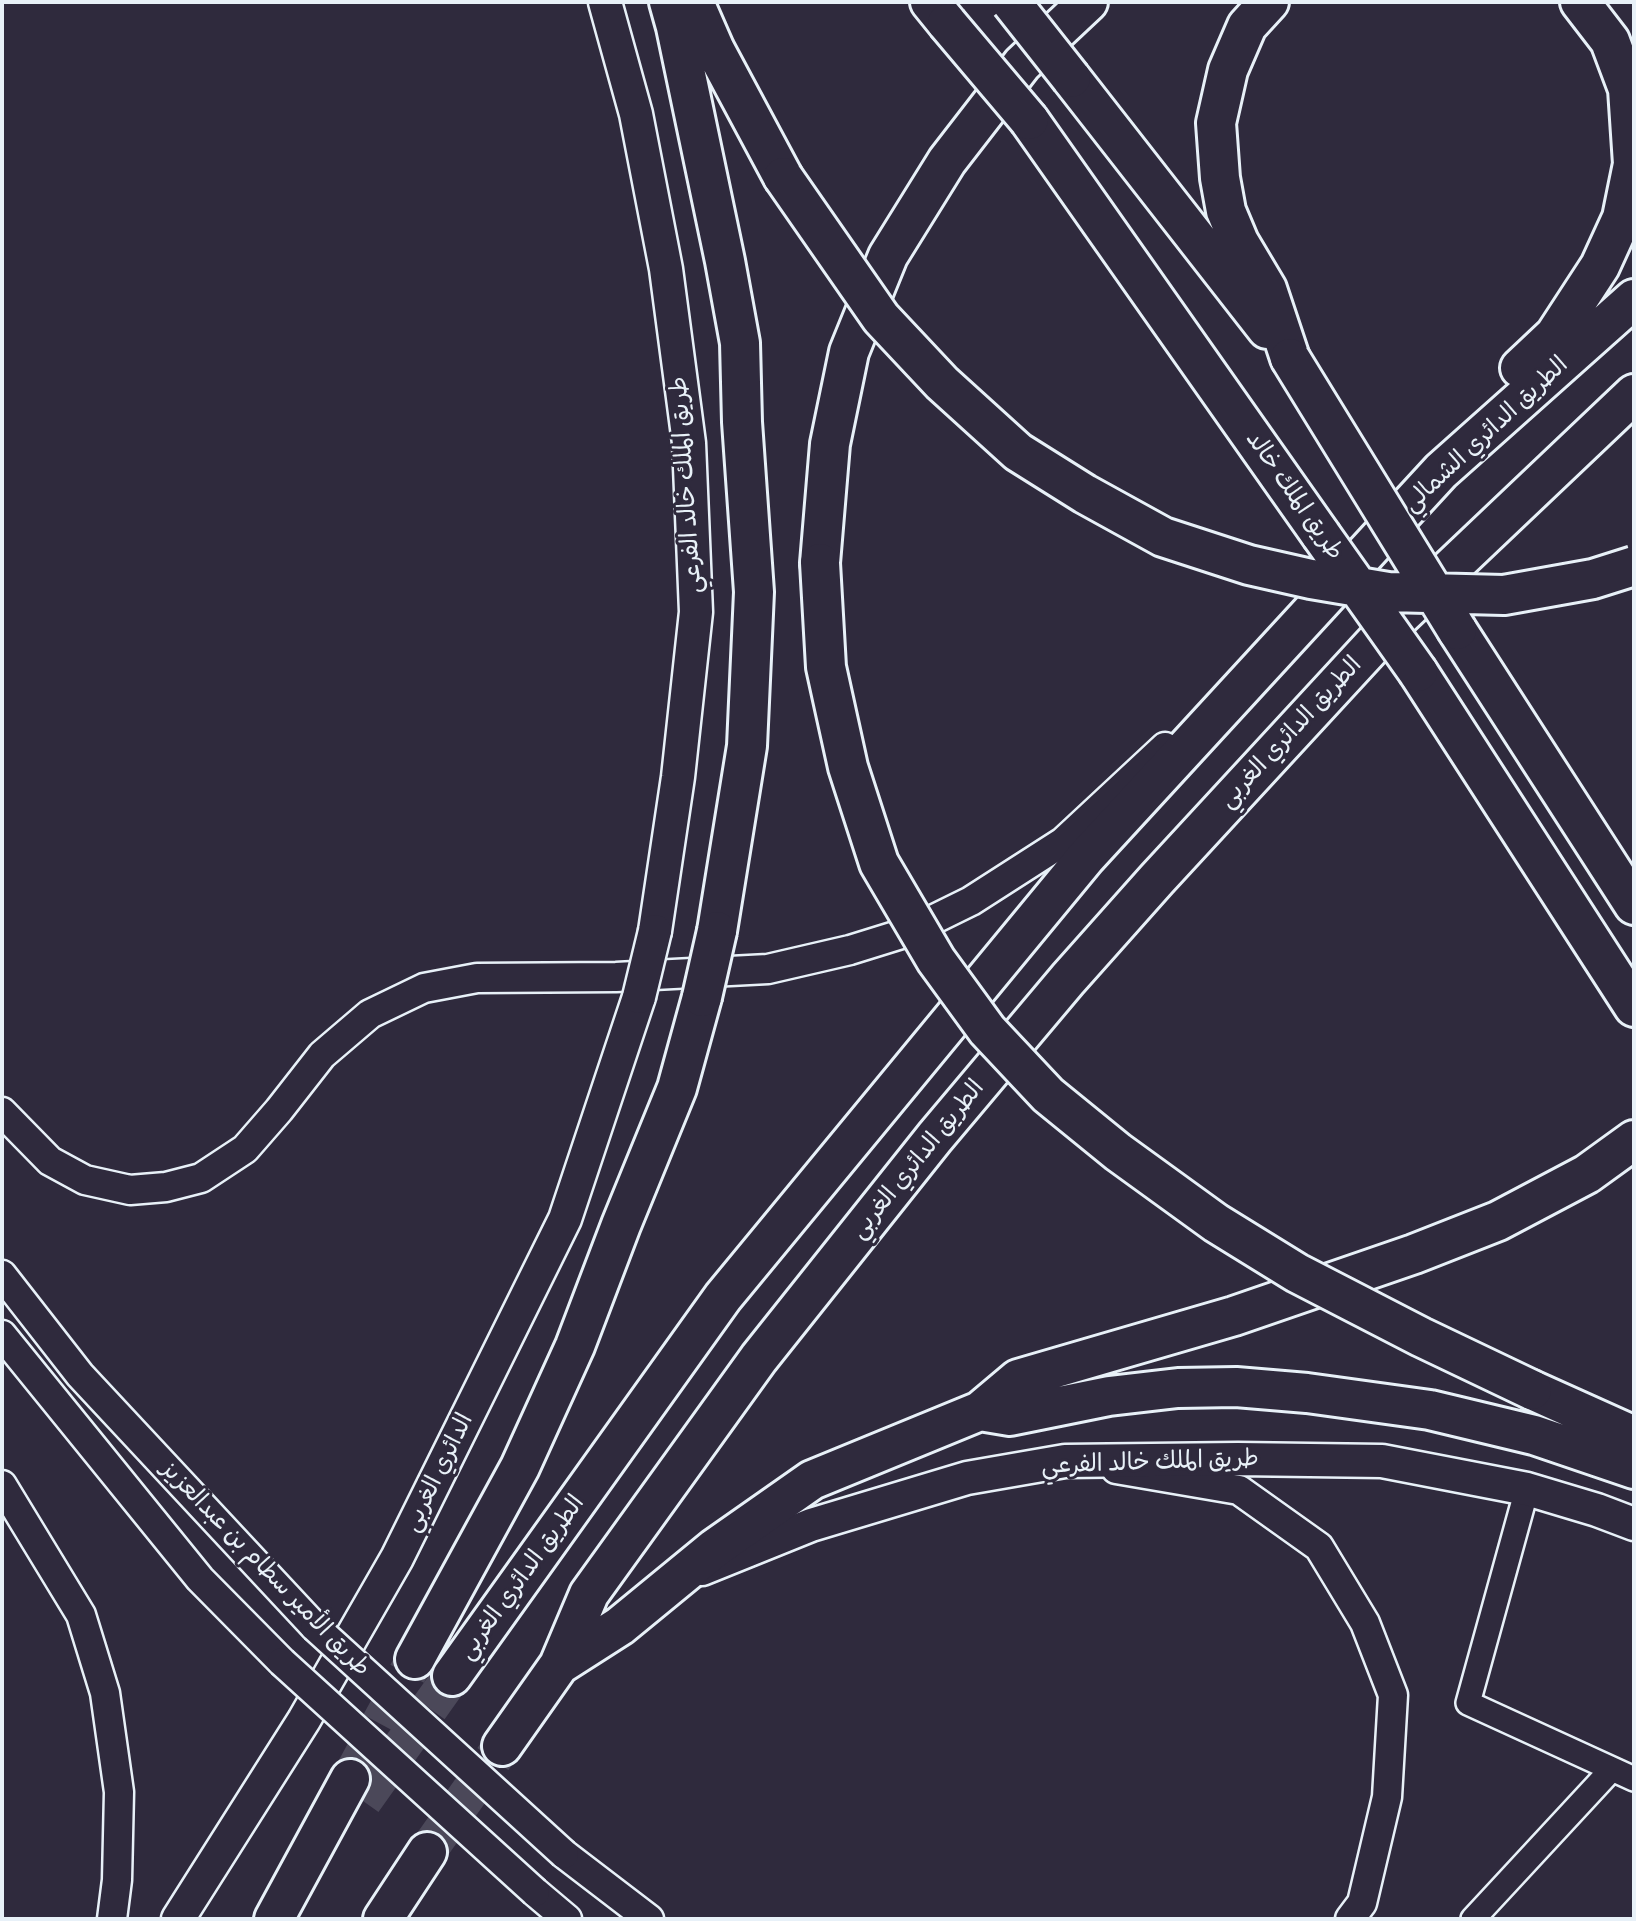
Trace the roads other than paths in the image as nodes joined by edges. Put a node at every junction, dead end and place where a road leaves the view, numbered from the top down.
1 (605, 2) edge
2 (669, 2) edge
3 (694, 2) edge
4 (1011, 2) edge
5 (1088, 2) edge
6 (1269, 2) edge
7 (1580, 2) edge
8 (939, 12) edge
9 (1634, 299) edge
10 (1290, 358) junction
11 (1634, 394) edge
12 (1441, 471) junction
13 (1634, 566) edge
14 (1316, 607) junction
15 (1634, 905) edge
16 (639, 997) joint
17 (1634, 1007) edge
18 (2, 1112) edge
19 (1634, 1140) edge
20 (2, 1275) edge
21 (2, 1335) edge
22 (980, 1411) junction
23 (1634, 1436) edge
24 (1065, 1461) junction
25 (1634, 1469) edge
26 (2, 1485) edge
27 (1527, 1489) junction
28 (1634, 1524) edge
29 (676, 1580) junction
30 (415, 1659) tunnel mouth
31 (559, 1665) junction
32 (452, 1676) tunnel mouth
33 (502, 1746) tunnel mouth
34 (1612, 1769) junction
35 (1634, 1779) edge
36 (427, 1852) tunnel mouth
37 (112, 1919) edge
38 (178, 1919) edge
39 (274, 1919) edge
40 (279, 1919) edge
41 (383, 1919) edge
42 (567, 1919) edge
43 (649, 1919) edge
44 (1350, 1919) edge
45 (1473, 1919) edge

1 - 16 main road, طريق الملك خالد الفرعي, bridge
2 - 30 highway, الطريق الدائري الغربي, bridge
3 - 13 highway, bridge
4 - 10 highway, bridge
5 - 23 highway, bridge
6 - 10 highway
7 - 12 highway
8 - 17 highway, طريق الملك خالد, bridge
9 - 12 highway, الطريق الدائري الشمالي
10 - 15 highway, bridge
11 - 31 highway, الطريق الدائري الغربي
12 - 14 highway, الطريق الدائري الشمالي
14 - 18 street
14 - 32 highway, الطريق الدائري الغربي
16 - 38 main road, الدائري الغربي
19 - 22 highway
20 - 43 street, طريق الأمير سطام بن عبدالعزيز, bridge
21 - 42 street, طريق الأمير سطام بن عبدالعزيز, bridge
22 - 25 highway
22 - 29 highway
24 - 27 main road, طريق الملك خالد الفرعي
24 - 29 main road, طريق الملك خالد الفرعي
24 - 44 street
26 - 37 street
27 - 28 main road, طريق الملك خالد الفرعي
27 - 34 street
29 - 31 highway
31 - 33 highway, الطريق الدائري الغربي
34 - 35 street
34 - 45 street
36 - 41 highway
39 - 40 highway

